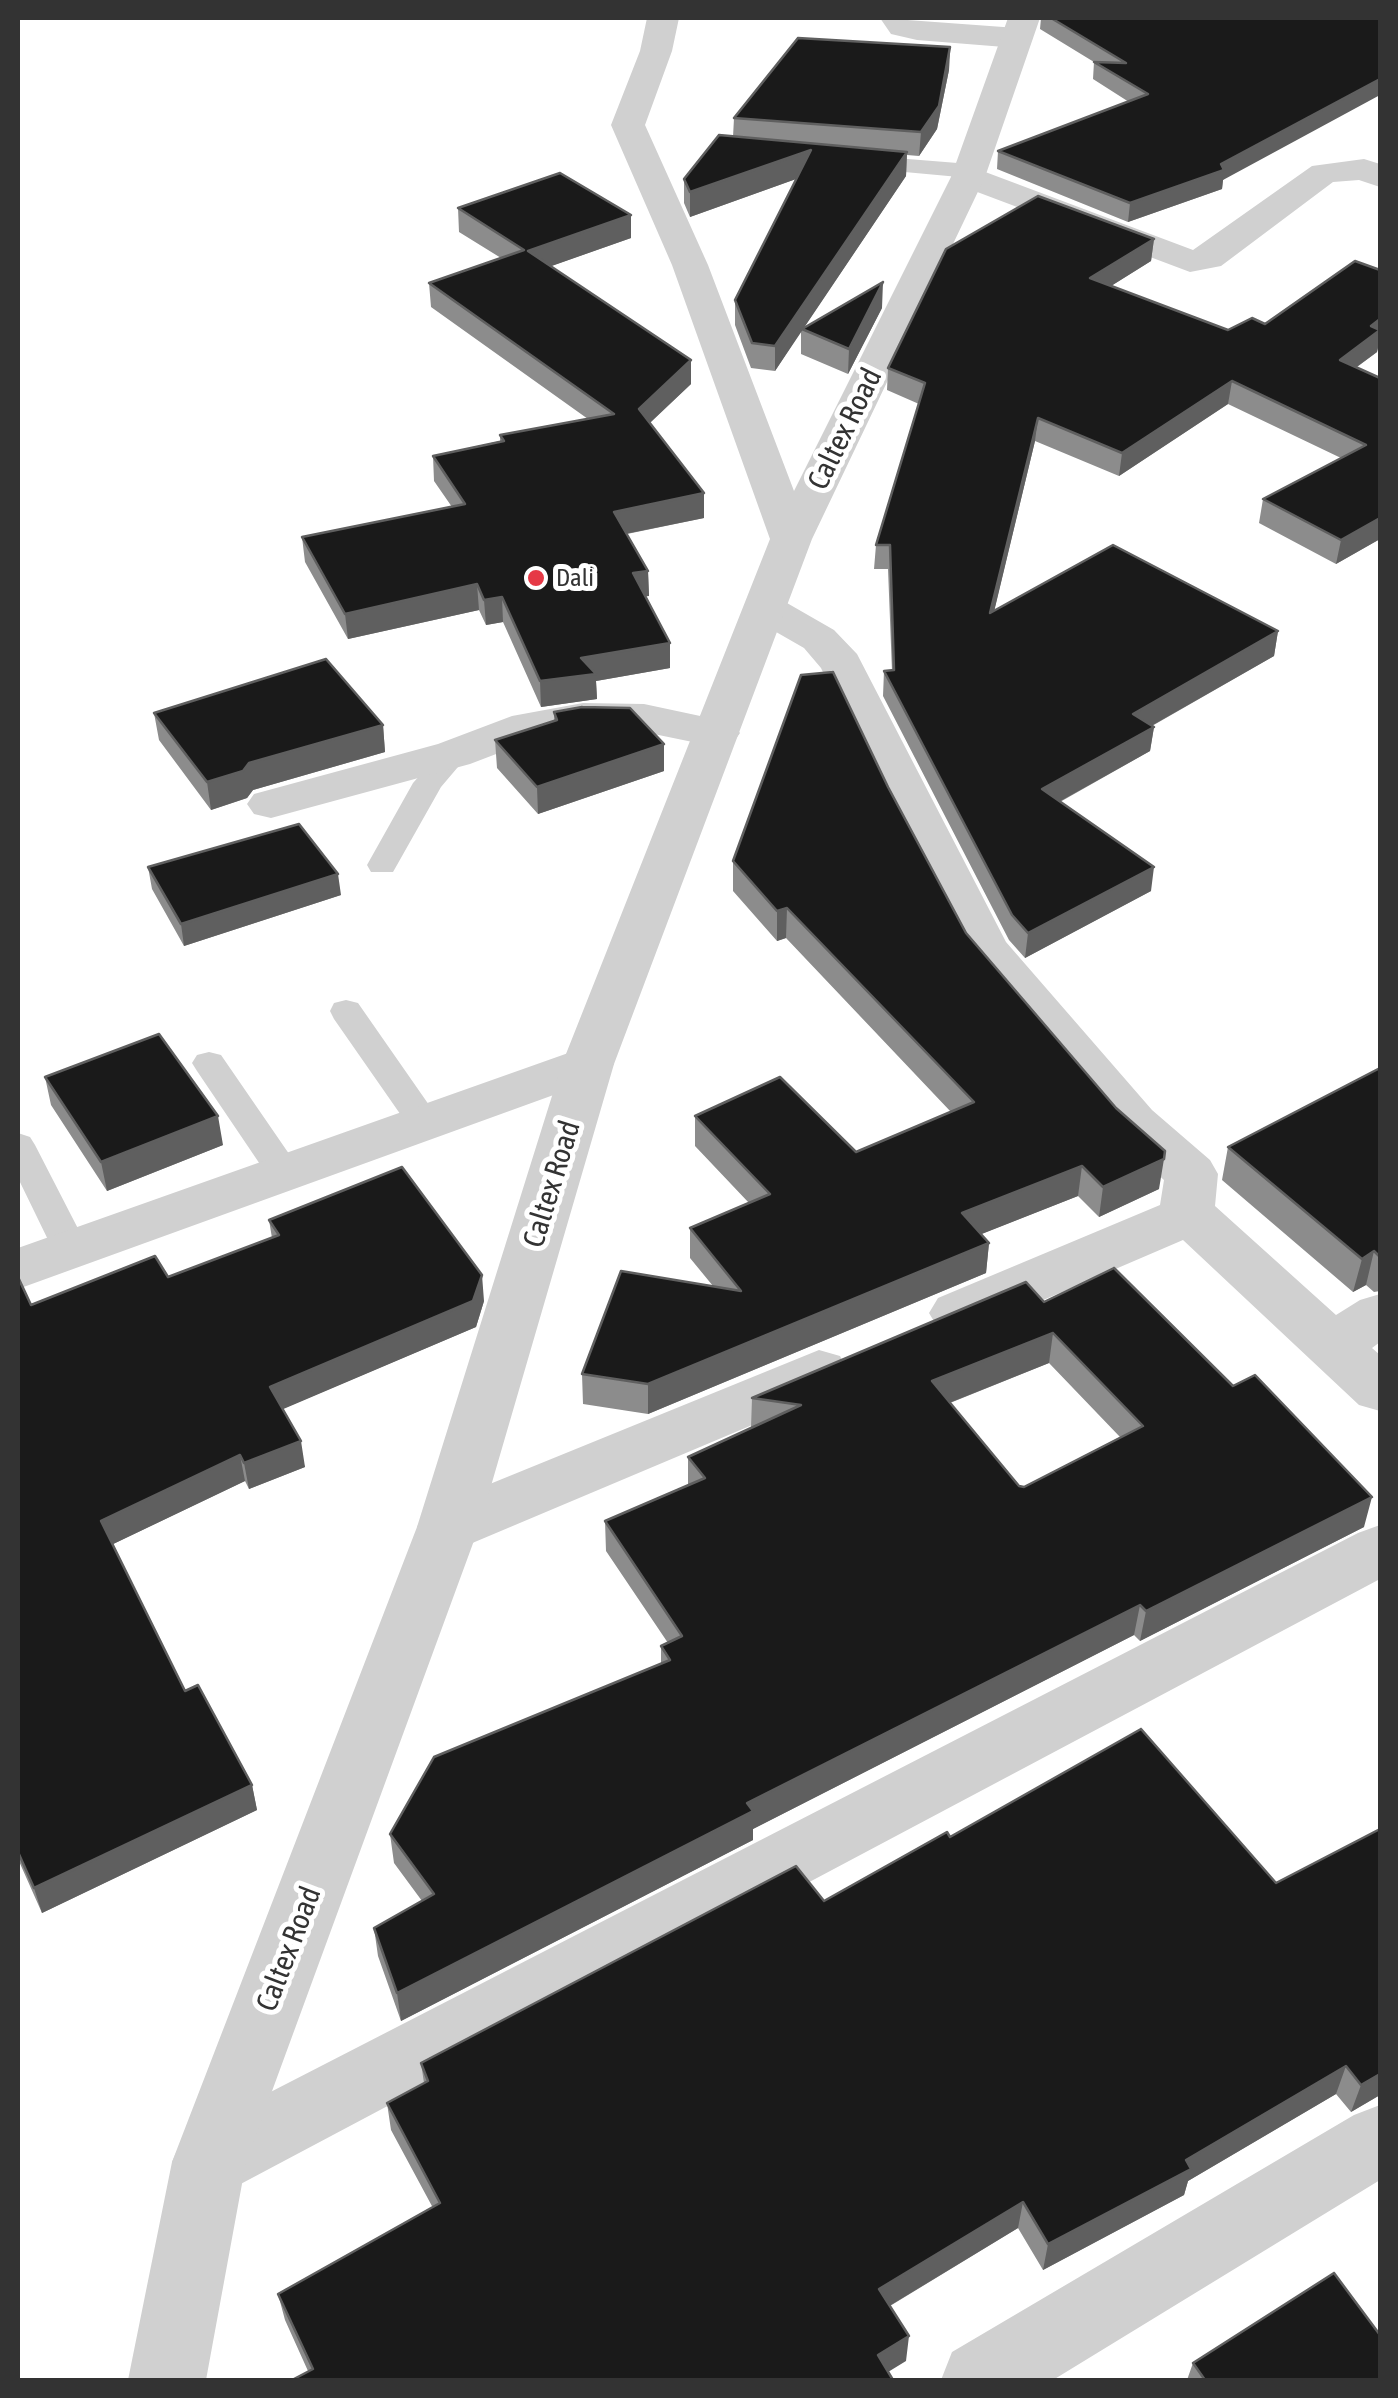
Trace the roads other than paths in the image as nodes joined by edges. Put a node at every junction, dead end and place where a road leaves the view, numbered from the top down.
1 (663, 18) edge
2 (895, 18) edge
3 (1020, 28) edge
4 (840, 160) edge
5 (969, 174) junction
6 (1380, 177) edge
7 (791, 539) junction
8 (765, 608) junction
9 (717, 733) junction
10 (454, 754) junction
11 (271, 804) dead end
12 (382, 865) dead end
13 (346, 1011) dead end
14 (209, 1063) dead end
15 (588, 1064) junction
16 (424, 1123) junction
17 (18, 1145) edge
18 (284, 1174) junction
19 (1184, 1218) junction
20 (71, 1250) junction
21 (18, 1269) edge
22 (1380, 1315) edge
23 (1332, 1345) junction
24 (1380, 1389) edge
25 (448, 1528) junction
26 (1380, 1550) edge
27 (1380, 2140) edge
28 (209, 2162) junction
29 (166, 2380) edge
30 (980, 2380) edge

1 - 7 street
2 - 3 street
3 - 5 street, Caltex Road
4 - 5 lane
5 - 6 street
5 - 7 street, Caltex Road
7 - 8 street, Caltex Road
8 - 9 street, Caltex Road
8 - 19 street
9 - 10 street
9 - 15 street, Caltex Road
10 - 11 street
10 - 12 lane
13 - 16 lane
14 - 18 lane
15 - 16 street
15 - 25 street, Caltex Road
16 - 18 street
17 - 20 lane
18 - 20 street
19 - 23 street
19 - 25 street
20 - 21 street
22 - 23 street
23 - 24 street
25 - 28 street, Caltex Road
26 - 28 street
27 - 30 street
28 - 29 street, Caltex Road

